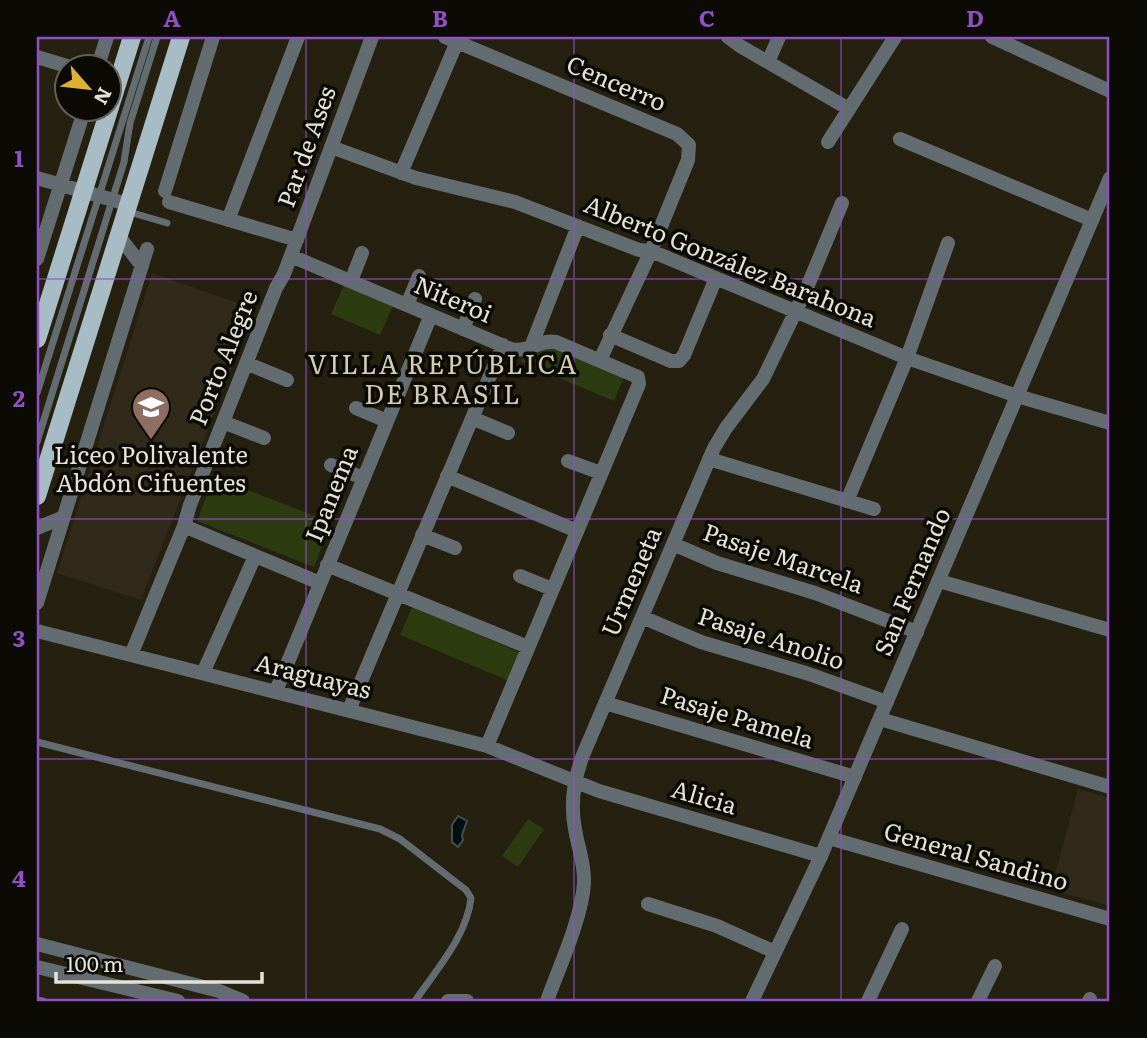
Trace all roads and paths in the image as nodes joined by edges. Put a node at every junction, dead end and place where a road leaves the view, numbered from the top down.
1 (132, 37) edge
2 (149, 37) edge
3 (157, 37) edge
4 (181, 37) edge
5 (213, 37) edge
6 (298, 37) edge
7 (372, 37) edge
8 (728, 37) edge
9 (779, 37) edge
10 (895, 37) edge
11 (992, 37) edge
12 (451, 39) edge
13 (122, 60) edge
14 (768, 62) junction
15 (1110, 91) edge
16 (849, 109) junction
17 (80, 122) edge
18 (112, 122) edge
19 (900, 139) dead end
20 (828, 142) dead end
21 (331, 147) junction
22 (401, 173) junction
23 (37, 178) edge
24 (1110, 178) edge
25 (60, 185) junction
26 (109, 201) junction
27 (842, 203) dead end
28 (228, 220) junction
29 (1092, 220) junction
30 (167, 223) dead end
31 (578, 226) junction
32 (118, 235) junction
33 (297, 240) junction
34 (948, 243) dead end
35 (147, 249) dead end
36 (651, 251) junction
37 (362, 253) dead end
38 (290, 256) junction
39 (37, 259) edge
40 (142, 266) junction
41 (284, 274) joint
42 (419, 276) dead end
43 (716, 278) junction
44 (351, 281) junction
45 (475, 299) dead end
46 (407, 305) junction
47 (795, 310) junction
48 (431, 315) junction
49 (463, 329) junction
50 (610, 335) junction
51 (37, 339) edge
52 (503, 345) junction
53 (531, 347) junction
54 (907, 358) junction
55 (600, 360) junction
56 (246, 363) junction
57 (288, 380) dead end
58 (37, 393) edge
59 (1017, 396) junction
60 (356, 408) dead end
61 (472, 418) junction
62 (387, 421) junction
63 (223, 422) junction
64 (1110, 423) edge
65 (508, 433) dead end
66 (264, 438) dead end
67 (37, 442) edge
68 (709, 458) junction
69 (568, 461) dead end
70 (331, 465) dead end
71 (601, 473) junction
72 (447, 476) junction
73 (363, 478) junction
74 (37, 496) edge
75 (847, 501) junction
76 (874, 509) dead end
77 (64, 517) junction
78 (184, 526) junction
79 (37, 528) edge
80 (576, 530) junction
81 (422, 535) junction
82 (673, 544) junction
83 (454, 548) dead end
84 (255, 556) junction
85 (327, 565) junction
86 (520, 576) dead end
87 (939, 581) junction
88 (320, 583) junction
89 (552, 589) junction
90 (398, 593) junction
91 (37, 603) edge
92 (642, 617) junction
93 (1110, 630) edge
94 (37, 631) edge
95 (917, 632) junction
96 (528, 647) junction
97 (131, 655) junction
98 (203, 673) junction
99 (276, 691) junction
100 (887, 702) junction
101 (605, 703) junction
102 (349, 710) junction
103 (880, 719) junction
104 (37, 743) edge
105 (487, 746) junction
106 (855, 777) junction
107 (575, 779) junction
108 (1110, 788) edge
109 (829, 838) junction
110 (821, 856) junction
111 (648, 904) dead end
112 (1110, 919) edge
113 (902, 929) dead end
114 (37, 944) edge
115 (775, 953) junction
116 (995, 966) dead end
117 (37, 967) edge
118 (129, 967) junction
119 (125, 987) junction
120 (37, 1000) edge
121 (756, 1000) edge
122 (43, 1001) edge
123 (178, 1001) edge
124 (243, 1001) edge
125 (415, 1001) edge
126 (448, 1001) edge
127 (467, 1001) edge
128 (547, 1001) edge
129 (868, 1001) edge
130 (978, 1001) edge

1 - 13 main road
2 - 26 lane
3 - 26 lane
4 - 26 main road
5 - 28 street
6 - 28 street
7 - 21 street, Par de Ases
8 - 14 street
9 - 14 street
10 - 16 street
11 - 15 street
12 - 22 street
12 - 36 street, Cencerro
14 - 16 street
16 - 20 street
17 - 25 street
18 - 26 main road
19 - 29 street
21 - 22 street, Alberto González Barahona
21 - 33 street, Par de Ases
22 - 31 street, Alberto González Barahona
23 - 25 street
24 - 29 street, San Fernando
25 - 26 street
25 - 39 street
26 - 30 lane
26 - 32 main road
26 - 51 main road
26 - 58 lane
26 - 67 lane
27 - 47 street, Urmeneta
28 - 33 street
29 - 59 street, San Fernando
31 - 36 street, Alberto González Barahona
31 - 53 street
32 - 40 street
32 - 74 main road
33 - 38 street, Par de Ases
34 - 54 street
35 - 40 street
36 - 43 street, Alberto González Barahona
36 - 50 street
37 - 44 street
38 - 41 street, Par de Ases
38 - 44 street, Niteroi
40 - 77 street
41 - 56 street, Porto Alegre
42 - 46 street
43 - 47 street, Alberto González Barahona
43 - 50 street
44 - 46 street, Niteroi
45 - 49 street
46 - 48 street, Niteroi
47 - 54 street, Alberto González Barahona
47 - 68 street, Urmeneta
48 - 49 street, Niteroi
48 - 62 street, Ipanema
49 - 52 street, Niteroi
50 - 55 street
52 - 53 street, Niteroi
52 - 61 street
53 - 55 street, Niteroi
54 - 59 street, Alberto González Barahona
54 - 75 street
55 - 71 street, Niteroi
56 - 57 street
56 - 63 street, Porto Alegre
59 - 64 street, Alberto González Barahona
59 - 87 street, San Fernando
60 - 62 street
61 - 65 street
61 - 72 street
62 - 73 street, Ipanema
63 - 66 street
63 - 78 street, Porto Alegre
68 - 75 street
68 - 82 street, Urmeneta
69 - 71 street
70 - 73 street
71 - 80 street
72 - 80 street
72 - 81 street
73 - 85 street, Ipanema
75 - 76 street
77 - 79 street
77 - 91 street
78 - 84 street
78 - 97 street, Porto Alegre
80 - 89 street
81 - 83 street
81 - 90 street
82 - 92 street, Urmeneta
82 - 95 street, Pasaje Marcela
84 - 88 street
84 - 98 street
85 - 88 street, Ipanema
85 - 90 street
86 - 89 street
87 - 93 street
87 - 95 street, San Fernando
88 - 99 street, Ipanema
89 - 96 street
90 - 96 street
90 - 102 street
92 - 100 street, Pasaje Anolio
92 - 101 street, Urmeneta
94 - 97 street, Araguayas
95 - 100 street, San Fernando
96 - 105 street
97 - 98 street, Araguayas
98 - 99 street, Araguayas
99 - 102 street, Araguayas
100 - 103 street, San Fernando
101 - 106 street, Pasaje Pamela
101 - 107 street, Urmeneta
102 - 105 street, Araguayas
103 - 106 street, San Fernando
103 - 108 street
104 - 125 lane
105 - 107 street, Araguayas
106 - 109 street, San Fernando
107 - 110 street, Alicia
107 - 128 street, Urmeneta
109 - 110 street, San Fernando
109 - 112 street, General Sandino
110 - 115 street, San Fernando
111 - 115 street
113 - 129 street
114 - 118 street
115 - 121 street, San Fernando
116 - 130 street
117 - 119 street
118 - 119 street
118 - 124 street
119 - 123 street
120 - 122 lane
126 - 127 street

